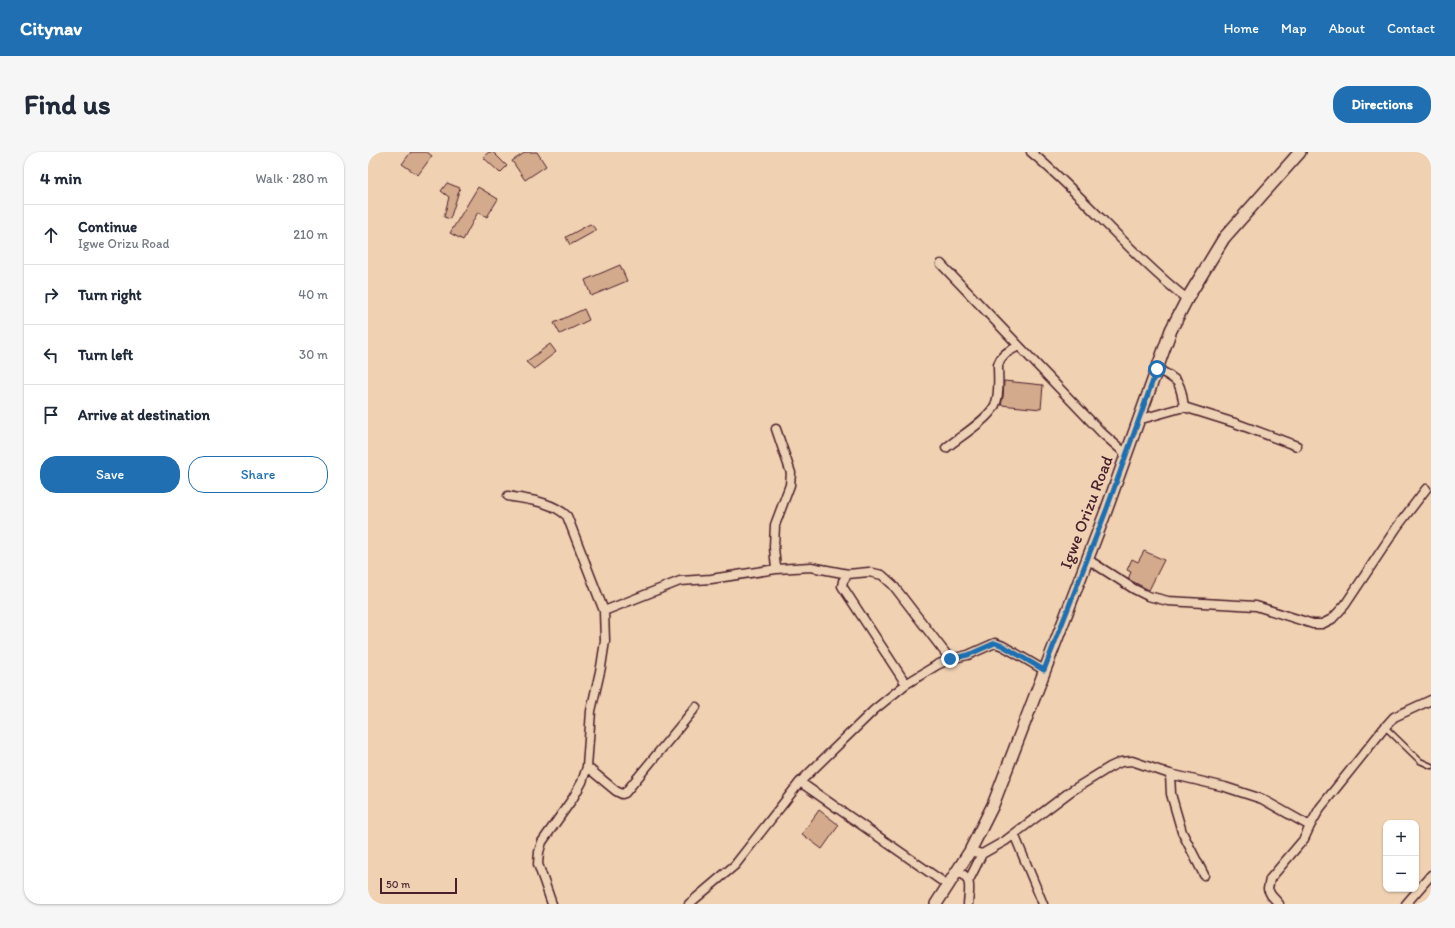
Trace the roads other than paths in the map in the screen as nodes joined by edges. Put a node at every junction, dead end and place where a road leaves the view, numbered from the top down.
1 (1031, 152) edge
2 (1300, 152) edge
3 (940, 264) dead end
4 (1187, 298) junction
5 (1019, 346) junction
6 (1157, 369) junction
7 (1184, 407) junction
8 (1138, 420) junction
9 (776, 429) dead end
10 (1297, 446) dead end
11 (946, 448) dead end
12 (1126, 454) junction
13 (1426, 489) dead end
14 (508, 496) dead end
15 (1087, 559) junction
16 (776, 569) junction
17 (848, 574) junction
18 (604, 611) junction
19 (950, 659) junction
20 (1044, 670) junction
21 (906, 684) junction
22 (1431, 700) edge
23 (696, 707) dead end
24 (1385, 726) junction
25 (1431, 766) edge
26 (587, 767) junction
27 (1170, 774) junction
28 (800, 782) junction
29 (1310, 826) junction
30 (1014, 834) junction
31 (970, 851) junction
32 (982, 854) junction
33 (958, 871) junction
34 (1204, 875) dead end
35 (1431, 876) edge
36 (969, 880) junction
37 (949, 886) junction
38 (552, 904) edge
39 (689, 904) edge
40 (936, 904) edge
41 (968, 904) edge
42 (1043, 904) edge
43 (1279, 904) edge
44 (1406, 904) edge

1 - 4 street
2 - 4 main road, Igwe Orizu Road
3 - 5 street
4 - 6 main road, Igwe Orizu Road
5 - 11 street
5 - 12 street
6 - 7 street
6 - 8 main road, Igwe Orizu Road
7 - 8 street
7 - 10 street
8 - 12 main road, Igwe Orizu Road
9 - 16 street
12 - 15 main road, Igwe Orizu Road
13 - 15 street
14 - 18 street
15 - 20 main road, Igwe Orizu Road
16 - 17 street
16 - 18 street
17 - 19 street
17 - 21 street
18 - 26 street
19 - 20 street
19 - 21 street
20 - 31 main road, Igwe Orizu Road
21 - 28 street
22 - 24 street
23 - 26 street
24 - 25 lane
24 - 29 street
26 - 38 street
27 - 29 street
27 - 30 street
27 - 34 street
28 - 37 street
28 - 39 street
29 - 43 street
30 - 32 street
30 - 42 street
31 - 32 street
31 - 33 main road, Igwe Orizu Road
32 - 36 street
33 - 36 street
33 - 37 main road, Igwe Orizu Road
35 - 44 street
36 - 41 street
37 - 40 main road, Igwe Orizu Road

